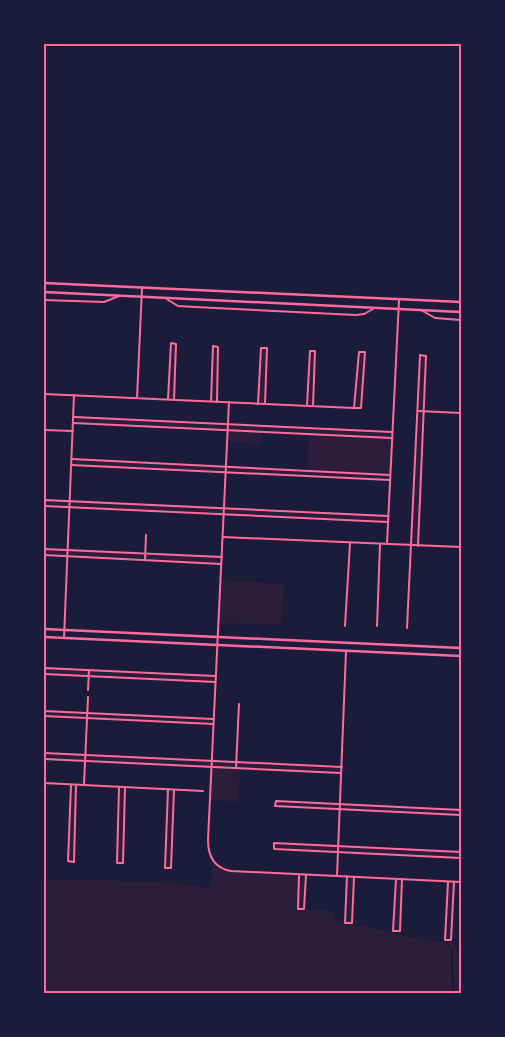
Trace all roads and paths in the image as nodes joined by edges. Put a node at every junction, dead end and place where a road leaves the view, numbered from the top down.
1 (44, 283) edge
2 (142, 288) junction
3 (44, 292) edge
4 (119, 296) junction
5 (142, 297) junction
6 (165, 298) junction
7 (399, 299) junction
8 (44, 300) edge
9 (461, 302) edge
10 (375, 308) junction
11 (398, 309) junction
12 (421, 310) junction
13 (461, 312) edge
14 (461, 320) edge
15 (44, 394) edge
16 (74, 395) junction
17 (136, 398) junction
18 (168, 400) junction
19 (174, 400) junction
20 (211, 401) junction
21 (217, 402) junction
22 (229, 402) junction
23 (258, 404) junction
24 (265, 404) junction
25 (307, 406) junction
26 (313, 406) junction
27 (354, 408) junction
28 (418, 411) junction
29 (424, 411) junction
30 (461, 413) edge
31 (74, 417) junction
32 (87, 418) junction
33 (150, 420) junction
34 (73, 423) junction
35 (202, 423) junction
36 (87, 424) junction
37 (228, 424) junction
38 (150, 426) junction
39 (309, 428) junction
40 (202, 429) junction
41 (44, 430) edge
42 (228, 430) junction
43 (362, 430) junction
44 (73, 431) junction
45 (392, 432) junction
46 (309, 434) junction
47 (362, 436) junction
48 (392, 438) junction
49 (416, 451) junction
50 (422, 451) junction
51 (72, 459) junction
52 (90, 460) junction
53 (148, 462) junction
54 (72, 465) junction
55 (90, 466) junction
56 (226, 466) junction
57 (148, 468) junction
58 (308, 470) junction
59 (226, 472) junction
60 (390, 475) junction
61 (308, 476) junction
62 (415, 478) junction
63 (421, 479) junction
64 (390, 480) junction
65 (44, 500) edge
66 (70, 501) junction
67 (104, 503) junction
68 (147, 505) junction
69 (44, 506) edge
70 (70, 508) junction
71 (224, 508) junction
72 (104, 509) junction
73 (414, 510) junction
74 (146, 511) junction
75 (419, 511) junction
76 (306, 512) junction
77 (224, 515) junction
78 (388, 516) junction
79 (305, 519) junction
80 (388, 522) junction
81 (461, 528) edge
82 (146, 535) dead end
83 (223, 537) junction
84 (350, 543) junction
85 (380, 544) junction
86 (387, 544) junction
87 (412, 545) junction
88 (418, 546) junction
89 (461, 547) edge
90 (44, 549) edge
91 (68, 550) junction
92 (145, 554) junction
93 (44, 555) edge
94 (68, 557) junction
95 (222, 557) junction
96 (144, 560) junction
97 (221, 564) junction
98 (345, 626) dead end
99 (377, 626) dead end
100 (407, 628) dead end
101 (44, 629) edge
102 (64, 630) junction
103 (44, 637) edge
104 (218, 637) junction
105 (64, 638) junction
106 (217, 645) junction
107 (461, 648) edge
108 (346, 651) junction
109 (461, 656) edge
110 (44, 668) edge
111 (89, 670) junction
112 (154, 673) junction
113 (44, 674) edge
114 (89, 676) junction
115 (216, 676) junction
116 (154, 679) junction
117 (215, 682) junction
118 (88, 690) dead end
119 (88, 697) dead end
120 (239, 704) dead end
121 (44, 711) edge
122 (88, 713) junction
123 (44, 716) edge
124 (153, 716) junction
125 (87, 718) junction
126 (213, 719) junction
127 (152, 722) junction
128 (213, 724) junction
129 (44, 753) edge
130 (86, 755) junction
131 (148, 758) junction
132 (44, 759) edge
133 (85, 761) junction
134 (211, 761) junction
135 (236, 762) junction
136 (148, 764) junction
137 (277, 764) junction
138 (211, 767) junction
139 (342, 767) junction
140 (236, 768) junction
141 (277, 770) junction
142 (341, 773) junction
143 (44, 783) edge
144 (71, 784) junction
145 (76, 785) junction
146 (84, 785) junction
147 (120, 787) junction
148 (125, 787) junction
149 (168, 789) junction
150 (174, 790) junction
151 (204, 791) dead end
152 (340, 804) junction
153 (450, 809) junction
154 (340, 810) junction
155 (461, 810) edge
156 (450, 815) junction
157 (461, 816) edge
158 (338, 846) junction
159 (338, 852) junction
160 (449, 852) junction
161 (461, 852) edge
162 (449, 858) junction
163 (461, 858) edge
164 (299, 874) junction
165 (306, 875) junction
166 (337, 876) junction
167 (348, 876) junction
168 (354, 877) junction
169 (396, 879) junction
170 (402, 879) junction
171 (448, 881) junction
172 (454, 882) junction
173 (461, 882) edge

1 - 2 street
2 - 5 street
2 - 7 street
3 - 4 street
4 - 5 street
4 - 8 street
5 - 6 street
5 - 17 street
6 - 10 street
6 - 10 street
7 - 9 street
7 - 11 street
10 - 11 street
11 - 12 street
11 - 45 street
12 - 13 street
12 - 14 street
15 - 16 street
16 - 17 street
16 - 31 street
17 - 18 street
18 - 19 street
18 - 19 street
19 - 20 street
20 - 21 street
20 - 21 street
21 - 22 street
22 - 23 street
22 - 37 street
23 - 24 street
23 - 24 street
24 - 25 street
25 - 26 street
25 - 26 street
26 - 27 street
27 - 27 street
28 - 29 street
28 - 29 street
28 - 49 street
29 - 30 street
29 - 50 street
31 - 32 street
31 - 34 street
32 - 33 street
32 - 36 street
33 - 35 street
33 - 38 street
34 - 36 street
34 - 44 street
35 - 37 street
35 - 40 street
36 - 38 street
37 - 39 street
37 - 42 street
38 - 40 street
39 - 43 street
39 - 46 street
40 - 42 street
41 - 44 street
42 - 46 street
42 - 56 street
43 - 45 street
43 - 47 street
44 - 51 street
45 - 48 street
46 - 47 street
47 - 48 street
48 - 60 street
49 - 50 street
49 - 62 street
50 - 63 street
51 - 52 street
51 - 54 street
52 - 53 street
52 - 55 street
53 - 56 street
53 - 57 street
54 - 55 street
54 - 66 street
55 - 57 street
56 - 58 street
56 - 59 street
57 - 59 street
58 - 60 street
58 - 61 street
59 - 61 street
59 - 71 street
60 - 64 street
61 - 64 street
62 - 63 street
62 - 73 street
63 - 75 street
64 - 78 street
65 - 66 street
66 - 67 street
66 - 70 street
67 - 68 street
67 - 72 street
68 - 71 street
68 - 74 street
69 - 70 street
70 - 72 street
70 - 91 street
71 - 76 street
71 - 77 street
72 - 74 street
73 - 75 street
73 - 87 street
74 - 77 street
75 - 88 street
76 - 78 street
76 - 79 street
77 - 79 street
77 - 83 street
78 - 80 street
79 - 80 street
80 - 86 street
81 - 89 street
82 - 92 street
83 - 84 street
83 - 95 street
84 - 85 street
84 - 98 street
85 - 86 street
85 - 99 street
86 - 87 street
87 - 88 street
87 - 100 street
88 - 89 street
90 - 91 street
91 - 92 street
91 - 94 street
92 - 95 street
92 - 96 street
93 - 94 street
94 - 96 street
94 - 102 street
95 - 97 street
96 - 97 street
97 - 104 street
101 - 102 street
102 - 104 street
102 - 105 street
103 - 105 street
104 - 106 street
104 - 107 street
105 - 106 street
106 - 108 street
106 - 115 street
108 - 109 street
108 - 139 street
110 - 111 street
111 - 112 street
111 - 114 street
112 - 115 street
112 - 116 street
113 - 114 street
114 - 116 street
114 - 118 street
115 - 117 street
116 - 117 street
117 - 126 street
119 - 122 street
120 - 135 street
121 - 122 street
122 - 124 street
122 - 125 street
123 - 125 street
124 - 126 street
124 - 127 street
125 - 127 street
125 - 130 street
126 - 128 street
127 - 128 street
128 - 134 street
129 - 130 street
130 - 131 street
130 - 133 street
131 - 134 street
131 - 136 street
132 - 133 street
133 - 136 street
133 - 146 street
134 - 135 street
134 - 138 street
135 - 137 street
135 - 140 street
136 - 138 street
137 - 139 street
137 - 141 street
138 - 140 street
138 - 164 street
139 - 142 street
140 - 141 street
141 - 142 street
142 - 152 street
143 - 144 street
144 - 145 street
144 - 145 street
145 - 146 street
146 - 147 street
147 - 148 street
147 - 148 street
148 - 149 street
149 - 150 street
149 - 150 street
150 - 151 street
152 - 153 street
152 - 154 street
152 - 154 street
153 - 155 street
153 - 156 street
154 - 156 street
154 - 158 street
156 - 157 street
158 - 159 street
158 - 159 street
158 - 160 street
159 - 162 street
159 - 166 street
160 - 161 street
160 - 162 street
162 - 163 street
164 - 165 street
164 - 165 street
165 - 166 street
166 - 167 street
167 - 168 street
167 - 168 street
168 - 169 street
169 - 170 street
169 - 170 street
170 - 171 street
171 - 172 street
171 - 172 street
172 - 173 street

